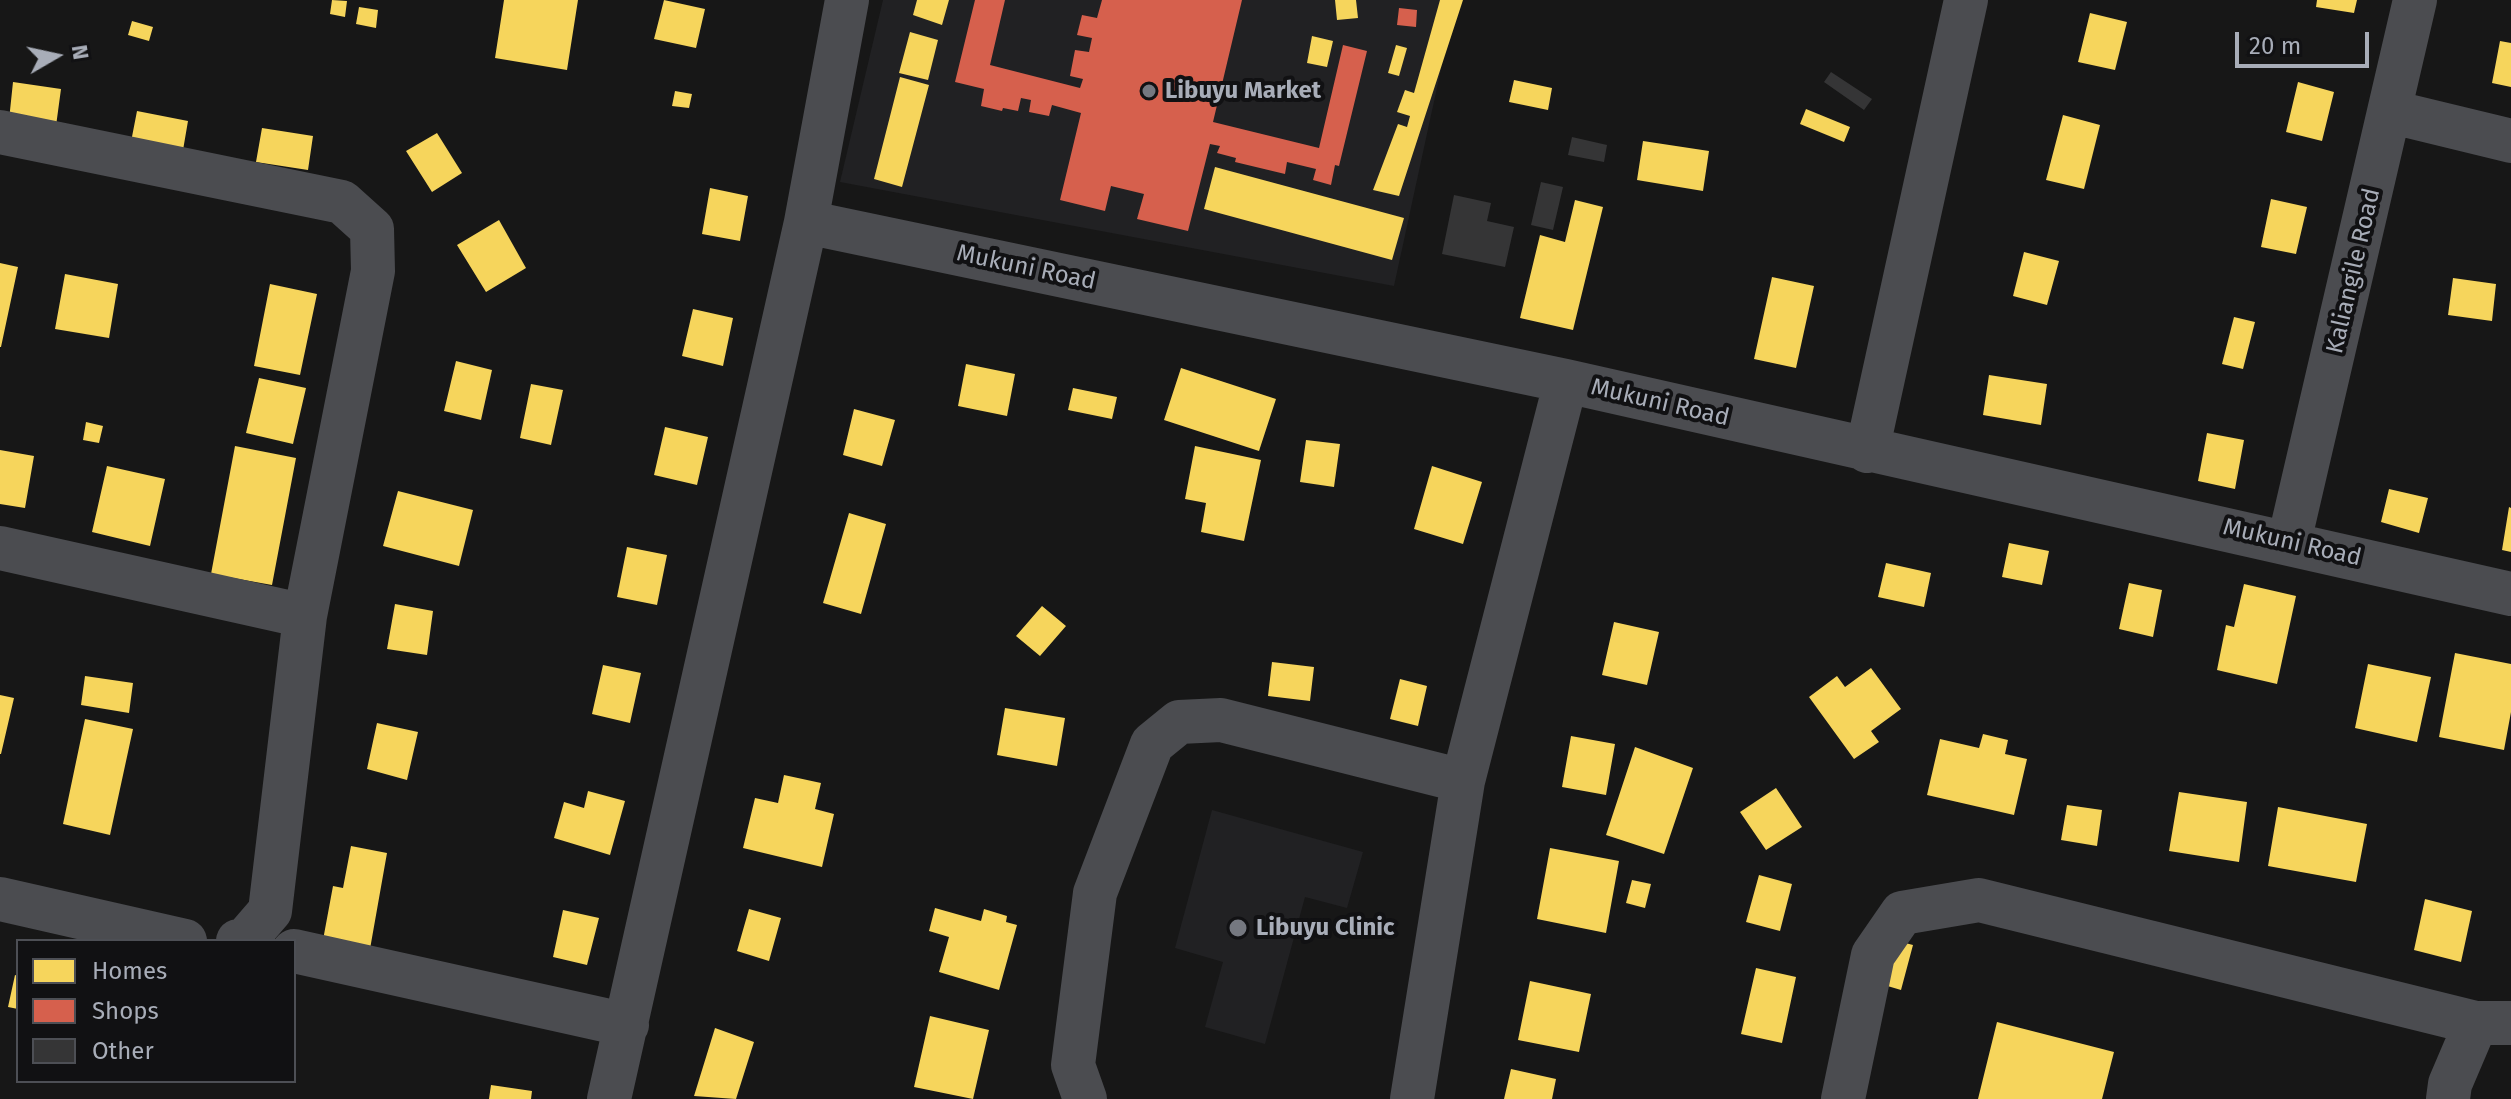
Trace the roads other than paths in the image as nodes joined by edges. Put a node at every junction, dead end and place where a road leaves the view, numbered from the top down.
1 (847, 0) edge
2 (1966, 0) edge
3 (2415, 0) edge
4 (2392, 112) junction
5 (0, 132) edge
6 (2511, 141) edge
7 (806, 222) junction
8 (1566, 381) junction
9 (1867, 451) junction
10 (2289, 542) junction
11 (0, 548) edge
12 (2511, 594) edge
13 (305, 616) junction
14 (1463, 781) junction
15 (0, 899) edge
16 (176, 939) edge
17 (248, 939) edge
18 (296, 951) edge
19 (2493, 1023) edge
20 (627, 1025) junction
21 (609, 1099) edge
22 (1085, 1099) edge
23 (1412, 1099) edge
24 (1843, 1099) edge
25 (2448, 1099) edge

1 - 7 street
2 - 9 street
3 - 4 street, Kaliangile Road
4 - 6 street
4 - 10 street, Kaliangile Road
5 - 13 street
7 - 8 street, Mukuni Road
7 - 20 street
8 - 9 street, Mukuni Road
8 - 14 street
9 - 10 street, Mukuni Road
10 - 12 street, Mukuni Road
11 - 13 street
13 - 17 street
14 - 22 street
14 - 23 street
15 - 16 street
18 - 20 street
19 - 24 street
19 - 25 street
20 - 21 street

